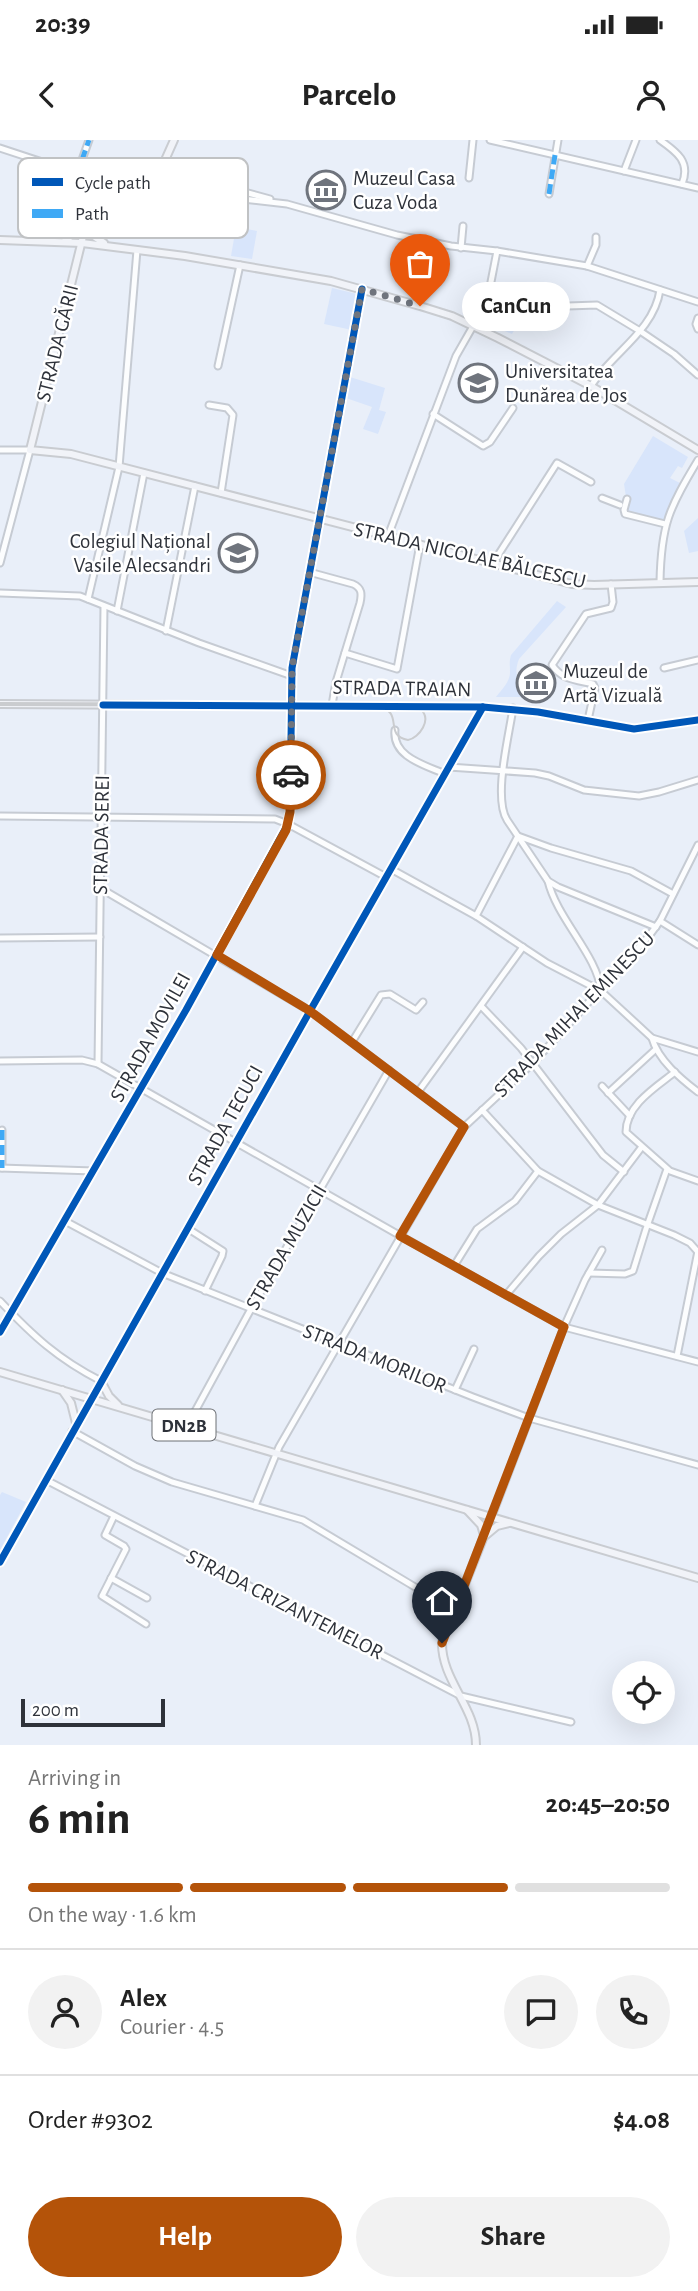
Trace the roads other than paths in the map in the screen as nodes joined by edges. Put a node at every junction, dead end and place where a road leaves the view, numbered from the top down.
1 (89, 140) edge
2 (174, 140) edge
3 (473, 140) edge
4 (490, 140) edge
5 (558, 140) edge
6 (636, 140) edge
7 (660, 140) edge
8 (674, 140) edge
9 (0, 148) edge
10 (671, 148) junction
11 (555, 155) junction
12 (30, 158) edge
13 (83, 158) edge
14 (166, 158) edge
15 (624, 171) junction
16 (468, 178) dead end
17 (682, 184) junction
18 (698, 188) edge
19 (248, 193) edge
20 (549, 194) dead end
21 (248, 200) edge
22 (287, 204) junction
23 (463, 226) dead end
24 (596, 237) dead end
25 (71, 238) edge
26 (83, 238) edge
27 (97, 238) edge
28 (0, 240) edge
29 (64, 242) junction
30 (82, 243) junction
31 (112, 247) junction
32 (461, 248) junction
33 (137, 250) junction
34 (497, 251) junction
35 (240, 265) junction
36 (587, 266) junction
37 (362, 289) junction
38 (660, 290) junction
39 (698, 302) edge
40 (482, 309) junction
41 (698, 318) edge
42 (473, 325) junction
43 (698, 329) edge
44 (640, 331) junction
45 (218, 366) dead end
46 (698, 375) edge
47 (591, 386) junction
48 (209, 405) dead end
49 (513, 408) dead end
50 (433, 414) junction
51 (0, 450) edge
52 (30, 450) junction
53 (698, 450) edge
54 (698, 460) edge
55 (119, 467) junction
56 (145, 473) junction
57 (591, 482) dead end
58 (195, 486) junction
59 (221, 493) junction
60 (602, 498) dead end
61 (627, 499) dead end
62 (620, 505) dead end
63 (319, 519) junction
64 (665, 524) junction
65 (388, 536) junction
66 (420, 544) junction
67 (493, 563) junction
68 (0, 564) edge
69 (309, 572) junction
70 (660, 582) junction
71 (698, 582) edge
72 (611, 584) junction
73 (0, 593) edge
74 (88, 599) junction
75 (104, 606) junction
76 (117, 611) junction
77 (166, 631) junction
78 (345, 653) junction
79 (698, 660) edge
80 (664, 668) dead end
81 (292, 676) junction
82 (0, 704) edge
83 (103, 705) junction
84 (292, 705) junction
85 (332, 705) junction
86 (484, 707) junction
87 (513, 708) junction
88 (588, 720) junction
89 (698, 720) edge
90 (395, 730) dead end
91 (449, 766) junction
92 (503, 771) junction
93 (445, 774) junction
94 (698, 779) edge
95 (102, 815) junction
96 (0, 816) edge
97 (288, 824) junction
98 (519, 836) junction
99 (698, 845) edge
100 (391, 869) junction
101 (386, 877) junction
102 (548, 881) junction
103 (100, 888) junction
104 (673, 894) junction
105 (476, 916) junction
106 (660, 921) junction
107 (656, 927) junction
108 (100, 937) junction
109 (0, 939) edge
110 (698, 945) edge
111 (523, 947) junction
112 (217, 955) junction
113 (601, 991) junction
114 (424, 1002) dead end
115 (481, 1006) junction
116 (310, 1011) junction
117 (652, 1038) junction
118 (352, 1042) junction
119 (656, 1049) junction
120 (698, 1052) edge
121 (0, 1061) edge
122 (533, 1063) junction
123 (98, 1064) junction
124 (389, 1070) junction
125 (675, 1072) junction
126 (602, 1086) dead end
127 (142, 1087) junction
128 (418, 1092) junction
129 (698, 1092) edge
130 (608, 1093) junction
131 (482, 1110) junction
132 (630, 1116) junction
133 (464, 1127) junction
134 (2, 1130) edge
135 (236, 1141) junction
136 (641, 1148) junction
137 (1, 1168) edge
138 (667, 1169) junction
139 (94, 1171) junction
140 (538, 1171) junction
141 (624, 1172) junction
142 (698, 1181) edge
143 (319, 1189) junction
144 (598, 1205) junction
145 (65, 1221) junction
146 (648, 1223) junction
147 (187, 1228) junction
148 (400, 1236) junction
149 (602, 1250) dead end
150 (698, 1251) edge
151 (454, 1266) junction
152 (162, 1273) junction
153 (589, 1273) junction
154 (205, 1291) junction
155 (506, 1295) junction
156 (0, 1300) edge
157 (251, 1309) junction
158 (11, 1312) junction
159 (564, 1327) junction
160 (0, 1332) edge
161 (339, 1343) junction
162 (474, 1349) dead end
163 (677, 1356) junction
164 (698, 1362) edge
165 (0, 1372) edge
166 (101, 1381) junction
167 (62, 1390) junction
168 (455, 1390) junction
169 (91, 1398) junction
170 (120, 1407) junction
171 (529, 1418) junction
172 (76, 1424) junction
173 (187, 1426) junction
174 (72, 1432) junction
175 (276, 1452) junction
176 (698, 1465) edge
177 (46, 1480) junction
178 (255, 1506) junction
179 (466, 1509) junction
180 (114, 1516) junction
181 (492, 1516) junction
182 (511, 1523) junction
183 (484, 1537) junction
184 (0, 1562) edge
185 (111, 1578) junction
186 (698, 1578) edge
187 (147, 1598) dead end
188 (456, 1605) junction
189 (146, 1624) dead end
190 (461, 1696) junction
191 (571, 1722) dead end
192 (476, 1745) edge

1 - 13 street
2 - 14 main road
3 - 16 street
4 - 11 street
5 - 11 street
6 - 15 street
7 - 10 street
8 - 10 street
9 - 12 street
10 - 17 street
11 - 15 street
11 - 20 street
15 - 17 street
17 - 18 street
19 - 22 street
21 - 22 street
22 - 32 street
23 - 32 street
24 - 36 street
25 - 29 main road
26 - 30 main road, STRADA GĂRII
27 - 31 main road
28 - 29 main road
29 - 30 main road
30 - 31 main road
30 - 52 main road, STRADA GĂRII
31 - 33 main road
32 - 34 street
33 - 35 main road
33 - 55 street
34 - 36 street
34 - 40 street
35 - 37 main road
35 - 45 street
36 - 38 street
37 - 42 main road
37 - 63 street, STRADA MOVILEI
38 - 39 street
38 - 44 street
40 - 42 street
40 - 44 street
41 - 43 street
42 - 47 main road
42 - 50 street
44 - 46 street
44 - 47 street
47 - 53 main road
48 - 59 street
49 - 50 street
50 - 65 street
51 - 52 street, STRADA NICOLAE BĂLCESCU
52 - 55 main road, STRADA NICOLAE BĂLCESCU
52 - 68 street, STRADA GĂRII
54 - 64 street
55 - 56 main road, STRADA NICOLAE BĂLCESCU
55 - 74 street
56 - 58 main road, STRADA NICOLAE BĂLCESCU
56 - 76 street
57 - 67 street
58 - 59 main road, STRADA NICOLAE BĂLCESCU
58 - 77 street
59 - 63 main road, STRADA NICOLAE BĂLCESCU
60 - 62 street
61 - 64 street
63 - 65 main road, STRADA NICOLAE BĂLCESCU
63 - 69 street, STRADA MOVILEI
64 - 70 street
65 - 66 main road, STRADA NICOLAE BĂLCESCU
66 - 67 main road, STRADA NICOLAE BĂLCESCU
66 - 78 street
67 - 72 main road, STRADA NICOLAE BĂLCESCU
69 - 78 street
69 - 81 street, STRADA MOVILEI
70 - 71 main road, STRADA NICOLAE BĂLCESCU
70 - 72 main road, STRADA NICOLAE BĂLCESCU
72 - 88 street
73 - 74 street
74 - 75 street
75 - 76 street
75 - 83 street, STRADA SEREI
76 - 77 street
77 - 81 street
78 - 85 street
79 - 80 street
81 - 84 street, STRADA MOVILEI
82 - 83 main road, STRADA TRAIAN
83 - 84 main road, STRADA TRAIAN
83 - 95 street, STRADA SEREI
84 - 85 main road, STRADA TRAIAN
84 - 97 street, STRADA MOVILEI
85 - 86 main road, STRADA TRAIAN
86 - 87 main road, STRADA TRAIAN
86 - 91 main road, STRADA TECUCI
87 - 88 main road, STRADA TRAIAN
87 - 92 street
88 - 89 main road, STRADA TRAIAN
90 - 93 street
91 - 92 street
91 - 93 main road, STRADA TECUCI
92 - 94 street
92 - 98 street
93 - 100 main road, STRADA TECUCI
95 - 96 street
95 - 97 street
95 - 103 street, STRADA SEREI
97 - 101 street
97 - 112 street, STRADA MOVILEI
98 - 102 street
98 - 104 street
98 - 105 street
99 - 104 street, STRADA MIHAI EMINESCU
100 - 101 main road, STRADA TECUCI
100 - 105 street
101 - 116 main road, STRADA TECUCI
102 - 107 street
102 - 113 street
103 - 108 street, STRADA SEREI
103 - 112 street
104 - 106 street, STRADA MIHAI EMINESCU
105 - 111 street
106 - 107 street, STRADA MIHAI EMINESCU
106 - 110 street
107 - 113 street, STRADA MIHAI EMINESCU
108 - 109 street
108 - 123 street, STRADA SEREI
111 - 113 street
111 - 115 street
112 - 116 street
112 - 127 street, STRADA MOVILEI
113 - 117 street
113 - 122 street, STRADA MIHAI EMINESCU
114 - 118 street
115 - 122 street
115 - 128 street
116 - 118 street
116 - 135 main road, STRADA TECUCI
117 - 119 street
117 - 120 street
118 - 124 street
119 - 125 street
119 - 130 street
121 - 123 street
122 - 131 street, STRADA MIHAI EMINESCU
122 - 141 street
123 - 127 street
124 - 128 street
124 - 143 street, STRADA MUZICII
125 - 129 street
125 - 132 street
126 - 130 street
127 - 135 street
127 - 139 street, STRADA MOVILEI
128 - 133 street
130 - 132 street
131 - 133 street, STRADA MIHAI EMINESCU
131 - 140 street
132 - 136 street
133 - 148 street, STRADA MIHAI EMINESCU
134 - 137 street
135 - 143 street
135 - 147 main road, STRADA TECUCI
136 - 138 street
136 - 141 street
137 - 139 street
138 - 142 street
138 - 146 street
139 - 145 street, STRADA MOVILEI
140 - 144 street
140 - 151 street
141 - 144 street
143 - 148 street
143 - 157 street, STRADA MUZICII
144 - 146 street
144 - 155 street
145 - 152 street, STRADA MORILOR
145 - 158 street, STRADA MOVILEI
146 - 150 street
146 - 153 street
147 - 152 main road, STRADA TECUCI
147 - 154 street
148 - 151 street
148 - 161 street, STRADA MIHAI EMINESCU
149 - 153 street
150 - 163 street
151 - 155 street
152 - 154 street, STRADA MORILOR
152 - 166 main road, STRADA TECUCI
153 - 159 street
154 - 157 street, STRADA MORILOR
155 - 159 street
156 - 158 street
157 - 161 street, STRADA MORILOR
157 - 173 street, STRADA MUZICII
158 - 160 street, STRADA MOVILEI
158 - 166 street
159 - 163 street
159 - 171 street
161 - 168 street, STRADA MORILOR
161 - 175 street, STRADA MIHAI EMINESCU
162 - 168 street
163 - 164 street
165 - 167 main road, DN2B
166 - 169 main road, STRADA TECUCI
166 - 170 main road
167 - 169 main road, DN2B
167 - 172 main road
168 - 171 street, STRADA MORILOR
169 - 170 main road, DN2B
169 - 172 main road, STRADA TECUCI
170 - 173 main road, DN2B
171 - 176 street, STRADA MORILOR
171 - 181 street
172 - 174 main road, STRADA TECUCI
173 - 175 main road, DN2B
174 - 177 main road, STRADA TECUCI
174 - 178 street
175 - 178 street, STRADA MIHAI EMINESCU
175 - 179 main road, DN2B
177 - 180 street, STRADA CRIZANTEMELOR
177 - 184 main road, STRADA TECUCI
178 - 188 street
179 - 181 main road, DN2B
179 - 183 main road
180 - 185 street
180 - 190 street, STRADA CRIZANTEMELOR
181 - 182 main road, DN2B
181 - 183 main road
182 - 183 main road
182 - 186 main road, DN2B
183 - 188 main road
185 - 187 street
185 - 189 street
188 - 190 main road
190 - 191 street, STRADA CRIZANTEMELOR
190 - 192 main road

